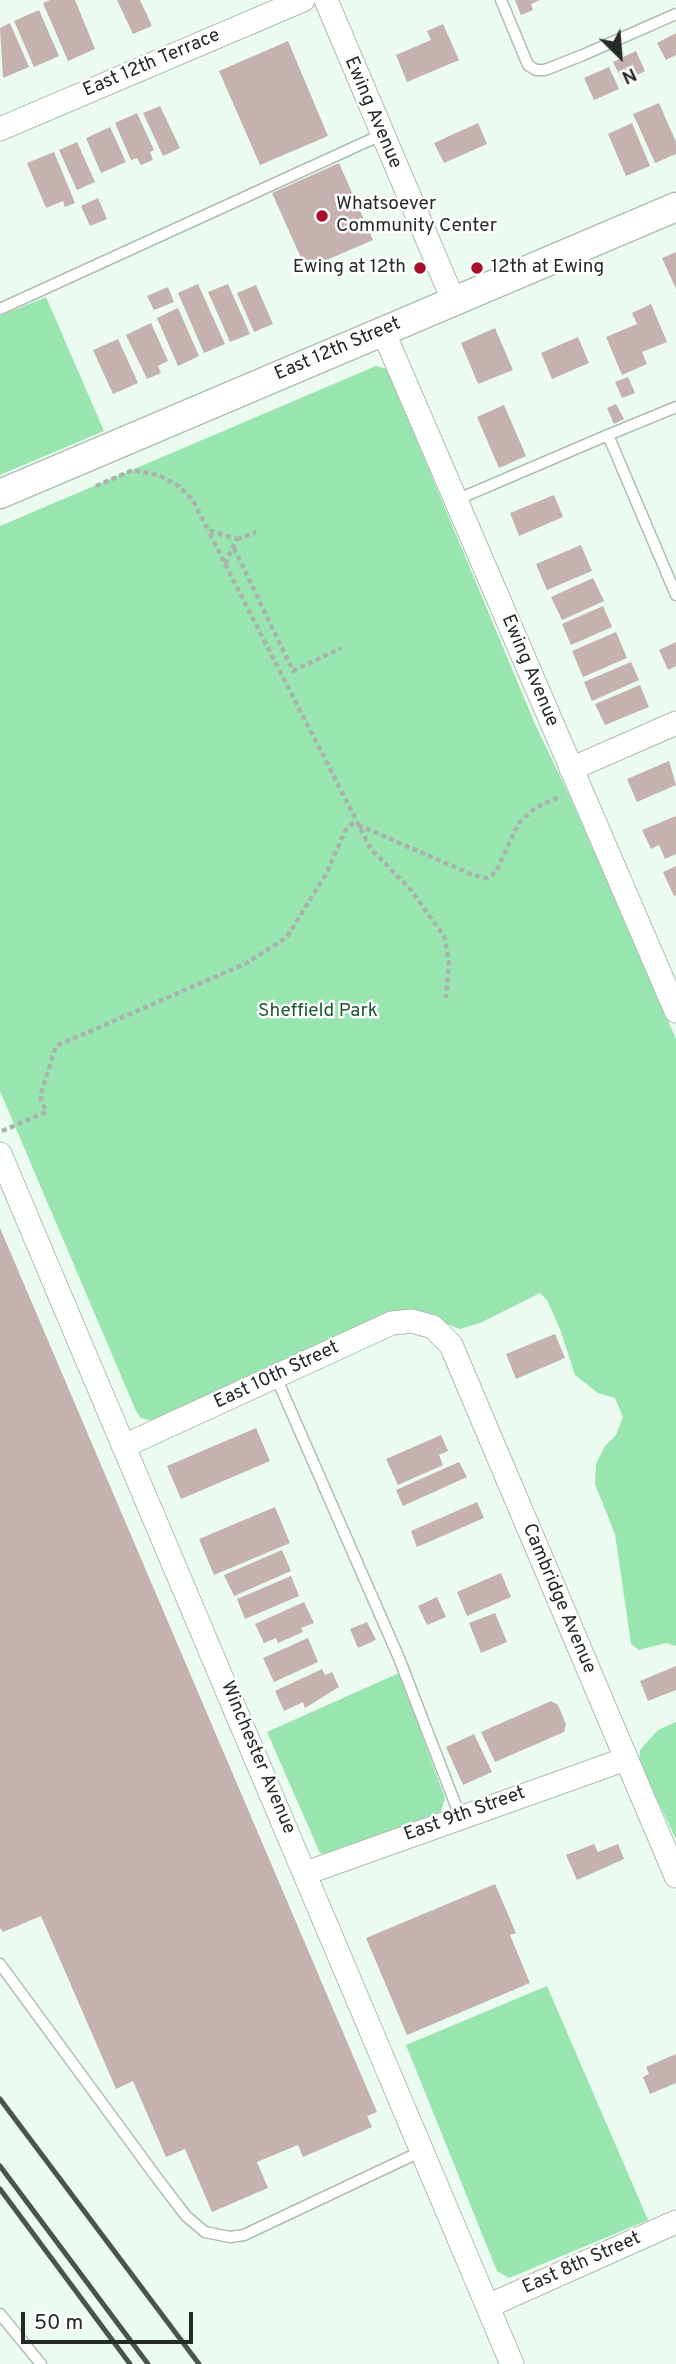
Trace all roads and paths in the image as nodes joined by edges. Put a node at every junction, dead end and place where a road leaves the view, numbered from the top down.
1 (303, 0) edge
2 (326, 0) edge
3 (501, 0) edge
4 (676, 14) edge
5 (0, 129) edge
6 (381, 135) junction
7 (676, 207) edge
8 (454, 302) junction
9 (0, 309) edge
10 (383, 331) junction
11 (676, 407) edge
12 (608, 435) junction
13 (96, 486) dead end
14 (0, 494) edge
15 (456, 500) junction
16 (208, 530) junction
17 (256, 532) dead end
18 (237, 539) junction
19 (234, 547) junction
20 (225, 564) junction
21 (676, 595) edge
22 (341, 648) dead end
23 (676, 723) edge
24 (570, 769) junction
25 (569, 793) dead end
26 (357, 823) junction
27 (446, 998) dead end
28 (676, 1011) edge
29 (0, 1133) edge
30 (0, 1154) edge
31 (433, 1327) joint
32 (276, 1377) junction
33 (124, 1446) junction
34 (626, 1759) junction
35 (460, 1816) junction
36 (306, 1873) junction
37 (676, 1877) edge
38 (0, 1964) edge
39 (423, 2151) junction
40 (676, 2222) edge
41 (488, 2306) junction
42 (0, 2314) edge
43 (41, 2364) edge
44 (512, 2364) edge

1 - 5 street, East 12th Terrace
2 - 6 street, Ewing Avenue
3 - 4 lane
6 - 8 street, Ewing Avenue
6 - 9 lane
7 - 8 street, East 12th Street
8 - 10 street, East 12th Street
10 - 14 street, East 12th Street
10 - 15 street, Ewing Avenue
11 - 12 lane
12 - 15 lane
12 - 21 lane
13 - 16 path
15 - 24 street, Ewing Avenue
16 - 18 path
16 - 20 path
17 - 18 path
18 - 19 path
19 - 20 path
19 - 22 path
20 - 26 path
23 - 24 street
24 - 28 street, Ewing Avenue
25 - 26 path
26 - 27 path
26 - 29 path
30 - 33 street, Winchester Avenue
31 - 32 street, East 10th Street
31 - 34 street, Cambridge Avenue
32 - 33 street, East 10th Street
32 - 35 lane
33 - 36 street, Winchester Avenue
34 - 35 street, East 9th Street
34 - 37 street, Cambridge Avenue
35 - 36 street, East 9th Street
36 - 39 street, Winchester Avenue
38 - 39 lane
39 - 41 street, Winchester Avenue
40 - 41 street, East 8th Street
41 - 44 street, Winchester Avenue
42 - 43 lane

